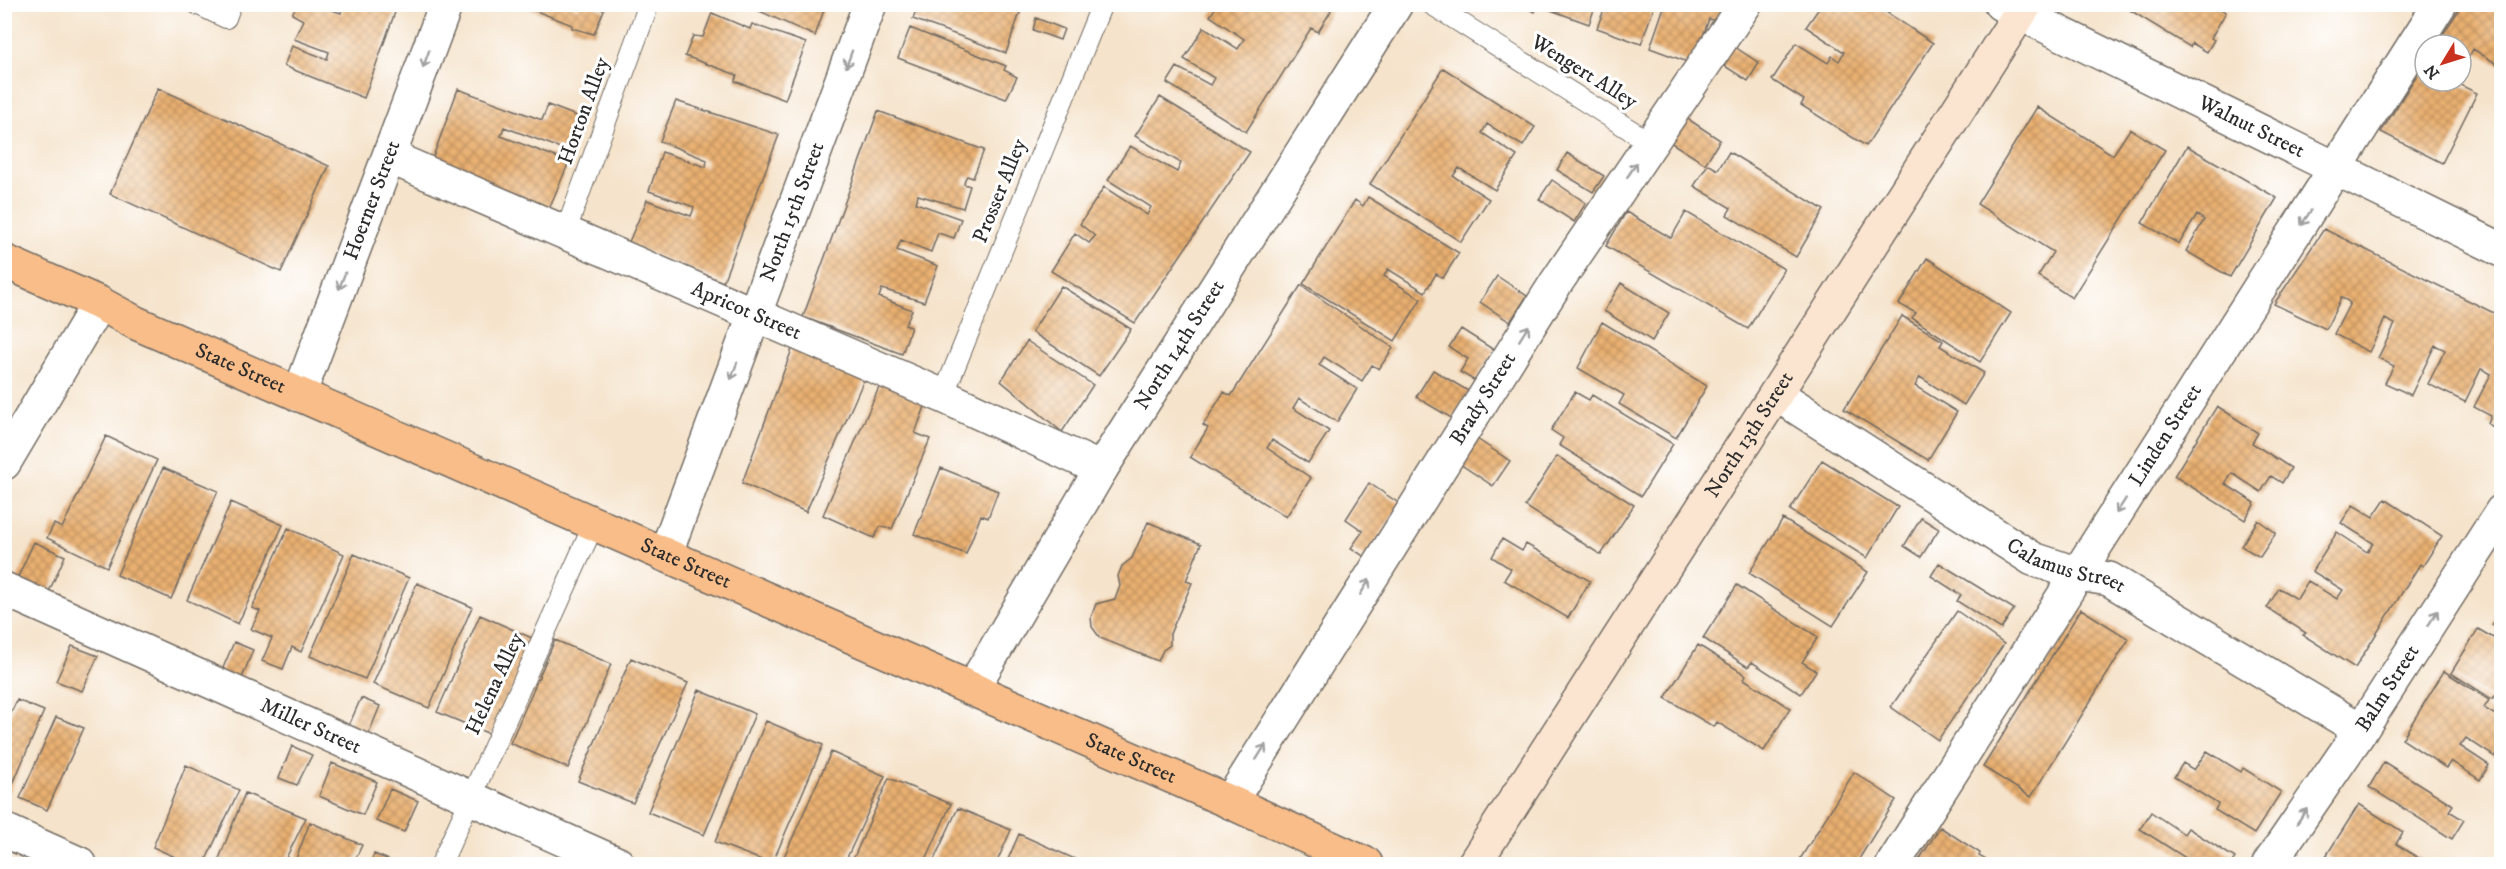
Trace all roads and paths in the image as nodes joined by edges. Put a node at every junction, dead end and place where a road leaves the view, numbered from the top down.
1 (197, 4) edge
2 (446, 4) edge
3 (649, 4) edge
4 (870, 4) edge
5 (1102, 4) edge
6 (1396, 4) edge
7 (1431, 4) edge
8 (1745, 4) edge
9 (2440, 4) edge
10 (2016, 7) edge
11 (228, 11) edge
12 (1651, 142) junction
13 (390, 157) junction
14 (2337, 169) junction
15 (565, 233) junction
16 (2502, 250) edge
17 (4, 261) edge
18 (99, 303) junction
19 (754, 316) junction
20 (1776, 394) junction
21 (299, 395) junction
22 (943, 396) junction
23 (4, 463) edge
24 (1101, 469) junction
25 (2502, 512) edge
26 (594, 524) junction
27 (666, 555) junction
28 (2078, 574) junction
29 (4, 589) edge
30 (972, 689) junction
31 (2361, 730) junction
32 (469, 798) junction
33 (1230, 802) junction
34 (4, 830) edge
35 (80, 864) edge
36 (441, 864) edge
37 (618, 864) edge
38 (1366, 864) edge
39 (1474, 864) edge
40 (1893, 864) edge
41 (2269, 864) edge

1 - 11 lane
2 -> 13 street, Hoerner Street
3 - 15 lane, Horton Alley
4 -> 19 street, North 15th Street
5 - 22 lane, Prosser Alley
6 - 24 street, North 14th Street
7 - 12 lane, Wengert Alley
8 - 12 street, Brady Street
9 - 14 street, Linden Street
10 - 14 street, Walnut Street
10 - 20 main road, North 13th Street
33 -> 12 street, Brady Street
13 - 15 street, Apricot Street
13 -> 21 street, Hoerner Street
14 - 16 street, Walnut Street
14 -> 28 street, Linden Street
15 - 19 street, Apricot Street
17 - 18 main road, State Street
18 - 21 main road, State Street
18 - 23 street
19 - 22 street, Apricot Street
19 -> 27 street, North 15th Street
20 - 28 street, Calamus Street
20 - 39 main road, North 13th Street
21 - 26 main road, State Street
22 - 24 street, Apricot Street
24 - 30 street, North 14th Street
31 -> 25 street, Balm Street
26 - 27 main road, State Street
26 - 32 lane, Helena Alley
27 - 30 main road, State Street
28 - 31 street, Calamus Street
28 - 40 street, Linden Street
29 - 32 street, Miller Street
30 - 33 main road, State Street
41 -> 31 street, Balm Street
32 - 36 lane, Helena Alley
32 - 37 street, Miller Street
33 - 38 main road, State Street
34 - 35 street

